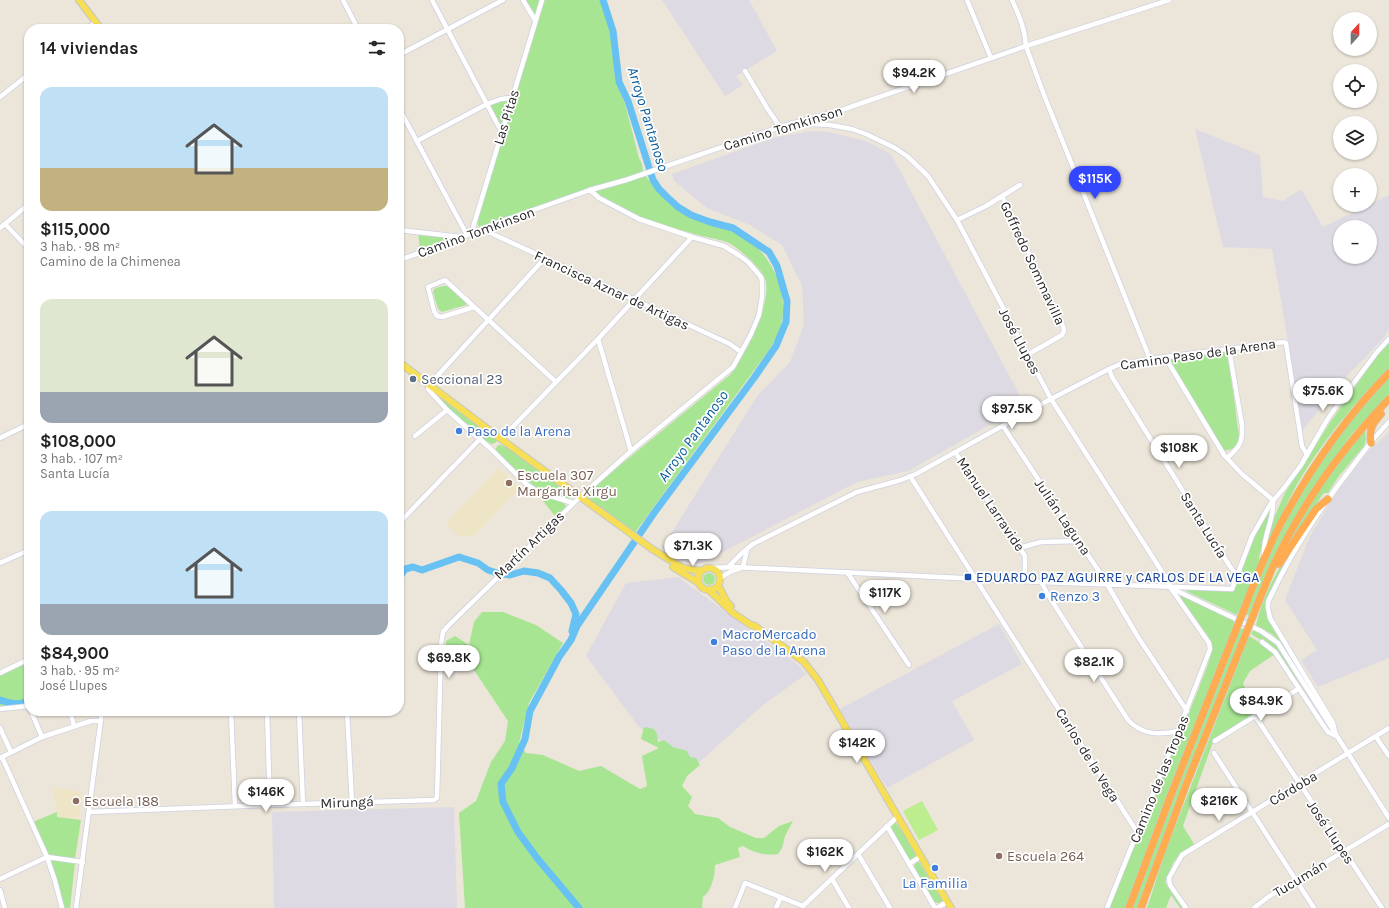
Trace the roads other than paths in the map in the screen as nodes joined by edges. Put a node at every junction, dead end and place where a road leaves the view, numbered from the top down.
1 (79, 0) edge
2 (343, 0) edge
3 (432, 0) edge
4 (503, 0) edge
5 (523, 0) edge
6 (542, 0) edge
7 (967, 0) edge
8 (1012, 0) edge
9 (1169, 0) edge
10 (1163, 1) edge
11 (535, 20) junction
12 (96, 22) joint
13 (93, 24) edge
14 (355, 24) edge
15 (448, 29) junction
16 (1026, 46) junction
17 (404, 53) edge
18 (991, 58) junction
19 (745, 71) dead end
20 (24, 78) edge
21 (0, 97) edge
22 (511, 98) junction
23 (488, 104) junction
24 (404, 117) edge
25 (792, 123) junction
26 (780, 127) junction
27 (501, 131) junction
28 (417, 141) junction
29 (1020, 185) dead end
30 (590, 190) junction
31 (1002, 196) junction
32 (24, 208) edge
33 (957, 220) junction
34 (5, 224) junction
35 (0, 228) edge
36 (482, 229) junction
37 (404, 231) edge
38 (469, 234) junction
39 (461, 237) junction
40 (692, 237) junction
41 (24, 244) edge
42 (404, 258) edge
43 (544, 259) junction
44 (633, 300) junction
45 (474, 307) junction
46 (489, 320) junction
47 (598, 339) junction
48 (1389, 339) edge
49 (1229, 349) junction
50 (741, 352) junction
51 (1027, 355) junction
52 (1165, 358) junction
53 (1150, 359) junction
54 (404, 366) edge
55 (1109, 369) junction
56 (1389, 373) edge
57 (556, 382) junction
58 (429, 385) junction
59 (1051, 399) junction
60 (1389, 399) edge
61 (1389, 405) edge
62 (447, 410) junction
63 (1389, 422) edge
64 (24, 426) edge
65 (1003, 426) junction
66 (1370, 433) junction
67 (1377, 435) junction
68 (415, 436) dead end
69 (0, 438) edge
70 (480, 439) junction
71 (501, 439) junction
72 (1371, 442) junction
73 (631, 451) junction
74 (955, 452) junction
75 (1307, 455) junction
76 (1227, 458) junction
77 (910, 476) junction
78 (580, 497) junction
79 (1328, 499) junction
80 (1273, 500) junction
81 (573, 503) junction
82 (404, 518) edge
83 (1079, 541) junction
84 (650, 548) junction
85 (1019, 548) junction
86 (748, 549) junction
87 (24, 552) edge
88 (1265, 559) junction
89 (0, 563) edge
90 (728, 567) junction
91 (711, 568) junction
92 (743, 568) junction
93 (701, 571) junction
94 (847, 572) junction
95 (1238, 577) junction
96 (720, 578) junction
97 (976, 579) junction
98 (1025, 581) junction
99 (1041, 582) junction
100 (1267, 582) junction
101 (699, 583) junction
102 (1106, 584) junction
103 (718, 585) junction
104 (1170, 587) junction
105 (709, 590) junction
106 (754, 626) junction
107 (1262, 642) dead end
108 (1210, 649) joint
109 (24, 661) edge
110 (909, 665) dead end
111 (0, 673) edge
112 (1298, 689) junction
113 (24, 707) edge
114 (0, 709) edge
115 (1187, 711) junction
116 (33, 716) edge
117 (71, 716) edge
118 (101, 716) edge
119 (231, 716) edge
120 (267, 716) edge
121 (299, 716) edge
122 (347, 716) edge
123 (1255, 716) junction
124 (100, 721) junction
125 (74, 726) junction
126 (0, 728) edge
127 (1389, 728) edge
128 (1178, 731) junction
129 (1336, 736) junction
130 (42, 737) junction
131 (1376, 737) junction
132 (1339, 740) junction
133 (1215, 741) dead end
134 (11, 752) junction
135 (1214, 753) dead end
136 (1348, 753) junction
137 (1389, 756) edge
138 (1, 757) edge
139 (1342, 757) junction
140 (1362, 776) junction
141 (1299, 784) junction
142 (437, 798) joint
143 (352, 802) junction
144 (303, 804) junction
145 (270, 805) junction
146 (235, 806) junction
147 (89, 812) junction
148 (1252, 812) junction
149 (897, 817) junction
150 (1389, 818) edge
151 (1389, 824) edge
152 (887, 826) junction
153 (1137, 832) junction
154 (1344, 851) junction
155 (858, 854) junction
156 (47, 857) junction
157 (920, 857) junction
158 (83, 862) junction
159 (909, 864) junction
160 (0, 878) edge
161 (832, 879) junction
162 (1297, 879) junction
163 (0, 890) edge
164 (781, 897) junction
165 (947, 902) junction
166 (804, 907) edge
167 (5, 908) edge
168 (62, 908) edge
169 (76, 908) edge
170 (735, 908) edge
171 (776, 908) edge
172 (849, 908) edge
173 (890, 908) edge
174 (936, 908) edge
175 (951, 908) edge
176 (1106, 908) edge
177 (1129, 908) edge
178 (1141, 908) edge
179 (1186, 908) edge
180 (1254, 908) edge
181 (1314, 908) edge
182 (1382, 908) edge

1 - 12 main road
2 - 14 street
3 - 15 street
4 - 15 street
5 - 11 street
6 - 11 street, Las Pitas
7 - 18 street
8 - 16 street
9 - 10 street, Camino Tomkinson
10 - 16 street, Camino Tomkinson
11 - 22 street, Las Pitas
12 - 13 street
15 - 17 street
15 - 23 street
16 - 18 street, Camino Tomkinson
16 - 53 street
18 - 25 street, Camino Tomkinson
19 - 26 street
20 - 21 street
22 - 23 street
22 - 27 street, Las Pitas
23 - 27 street
23 - 28 street
24 - 28 street
25 - 26 street, Camino Tomkinson
25 - 33 street, José Llupes
26 - 30 street, Camino Tomkinson
27 - 38 street, Las Pitas
28 - 38 street
29 - 31 street
30 - 36 street, Camino Tomkinson
30 - 40 street, Martín Artigas
31 - 33 street
31 - 51 street, Goffredo Sommavilla
32 - 34 street
33 - 51 street, José Llupes
34 - 35 street
34 - 41 street
36 - 38 street, Camino Tomkinson
36 - 43 street, Francisca Aznar de Artigas
37 - 39 street
38 - 39 street, Camino Tomkinson
39 - 42 street, Camino Tomkinson
40 - 44 street
40 - 50 street, Martín Artigas
43 - 44 street, Francisca Aznar de Artigas
43 - 46 street
44 - 47 street
44 - 50 street, Francisca Aznar de Artigas
45 - 45 street
45 - 46 street
46 - 57 street
46 - 58 street
47 - 57 street
47 - 73 street
48 - 75 street
49 - 52 street, Camino Paso de la Arena
49 - 75 street, Camino Paso de la Arena
49 - 76 street
50 - 73 street, Martín Artigas
51 - 59 street, José Llupes
52 - 53 street, Camino Paso de la Arena
52 - 76 street
53 - 55 street, Camino Paso de la Arena
54 - 58 main road
55 - 59 street, Camino Paso de la Arena
55 - 95 street, Santa Lucía
56 - 88 highway
57 - 71 street
58 - 62 street
58 - 71 main road
59 - 65 street, Camino Paso de la Arena
59 - 104 street, José Llupes
60 - 100 highway
61 - 66 highway
62 - 68 street
62 - 70 street
63 - 67 street
64 - 69 street
65 - 74 street, Camino Paso de la Arena
65 - 83 street, Julián Laguna
66 - 67 highway
66 - 72 highway
67 - 72 street
70 - 81 street
70 - 82 street
71 - 78 main road
72 - 79 street
73 - 78 street, Martín Artigas
74 - 77 street, Camino Paso de la Arena
74 - 85 street, Manuel Larravide
75 - 80 street
76 - 80 street
77 - 86 street, Camino Paso de la Arena
77 - 97 street, Carlos de la Vega
78 - 81 street, Martín Artigas
78 - 84 main road
79 - 100 highway
79 - 129 street
80 - 88 street
80 - 95 street
81 - 142 street, Martín Artigas
83 - 85 street
83 - 102 street, Julián Laguna
84 - 93 main road
84 - 101 main road
85 - 98 street, Manuel Larravide
86 - 90 street, Camino Paso de la Arena
86 - 92 street
87 - 89 street
88 - 177 highway, bridge
90 - 91 street
90 - 92 street
91 - 93 main road
91 - 96 main road
92 - 94 street
92 - 96 street
93 - 101 main road
94 - 97 street
94 - 110 street
95 - 104 street
96 - 103 main road
97 - 98 street
97 - 153 street, Carlos de la Vega
98 - 99 street
99 - 102 street
99 - 128 street
100 - 178 highway, bridge
101 - 105 main road
102 - 104 street
102 - 115 street, Julián Laguna
103 - 105 main road
103 - 106 main road
104 - 108 street, José Llupes
104 - 129 street
105 - 106 main road
106 - 149 main road
107 - 112 street
108 - 115 street, Camino de las Tropas
109 - 111 street
112 - 123 street
112 - 129 street
113 - 114 street
115 - 128 street, Camino de las Tropas
116 - 130 street
117 - 125 street
118 - 124 street
119 - 146 street
120 - 145 street
121 - 144 street
122 - 143 street
123 - 133 street
123 - 141 street, José Llupes
124 - 125 street
124 - 147 street
125 - 130 street
126 - 134 street
127 - 131 street, Córdoba
128 - 153 street, Camino de las Tropas
129 - 132 street
130 - 134 street
131 - 136 street, Córdoba
131 - 137 street
132 - 136 street
132 - 139 street
134 - 138 street
135 - 148 street
136 - 139 street, Córdoba
136 - 140 street
138 - 156 street
139 - 140 street
139 - 141 street, Córdoba
140 - 150 street
141 - 148 street, Córdoba
141 - 154 street, José Llupes
142 - 143 street, Mirungá
143 - 144 street, Mirungá
144 - 145 street, Mirungá
145 - 146 street, Mirungá
146 - 147 street, Mirungá
147 - 158 street
148 - 162 street
148 - 179 street, Córdoba
149 - 152 street
149 - 157 main road
151 - 154 street, Tucumán
152 - 155 street
152 - 159 street
153 - 176 street, Camino de las Tropas
154 - 162 street, Tucumán
154 - 182 street, José Llupes
155 - 161 street
155 - 173 street
156 - 158 street
156 - 160 street
156 - 168 street
157 - 159 street
157 - 165 main road
158 - 169 street
159 - 174 street
161 - 166 street
161 - 172 street
162 - 180 street, Tucumán
162 - 181 street
163 - 167 street
164 - 166 street
164 - 170 street
164 - 171 street
165 - 174 street
165 - 175 main road

